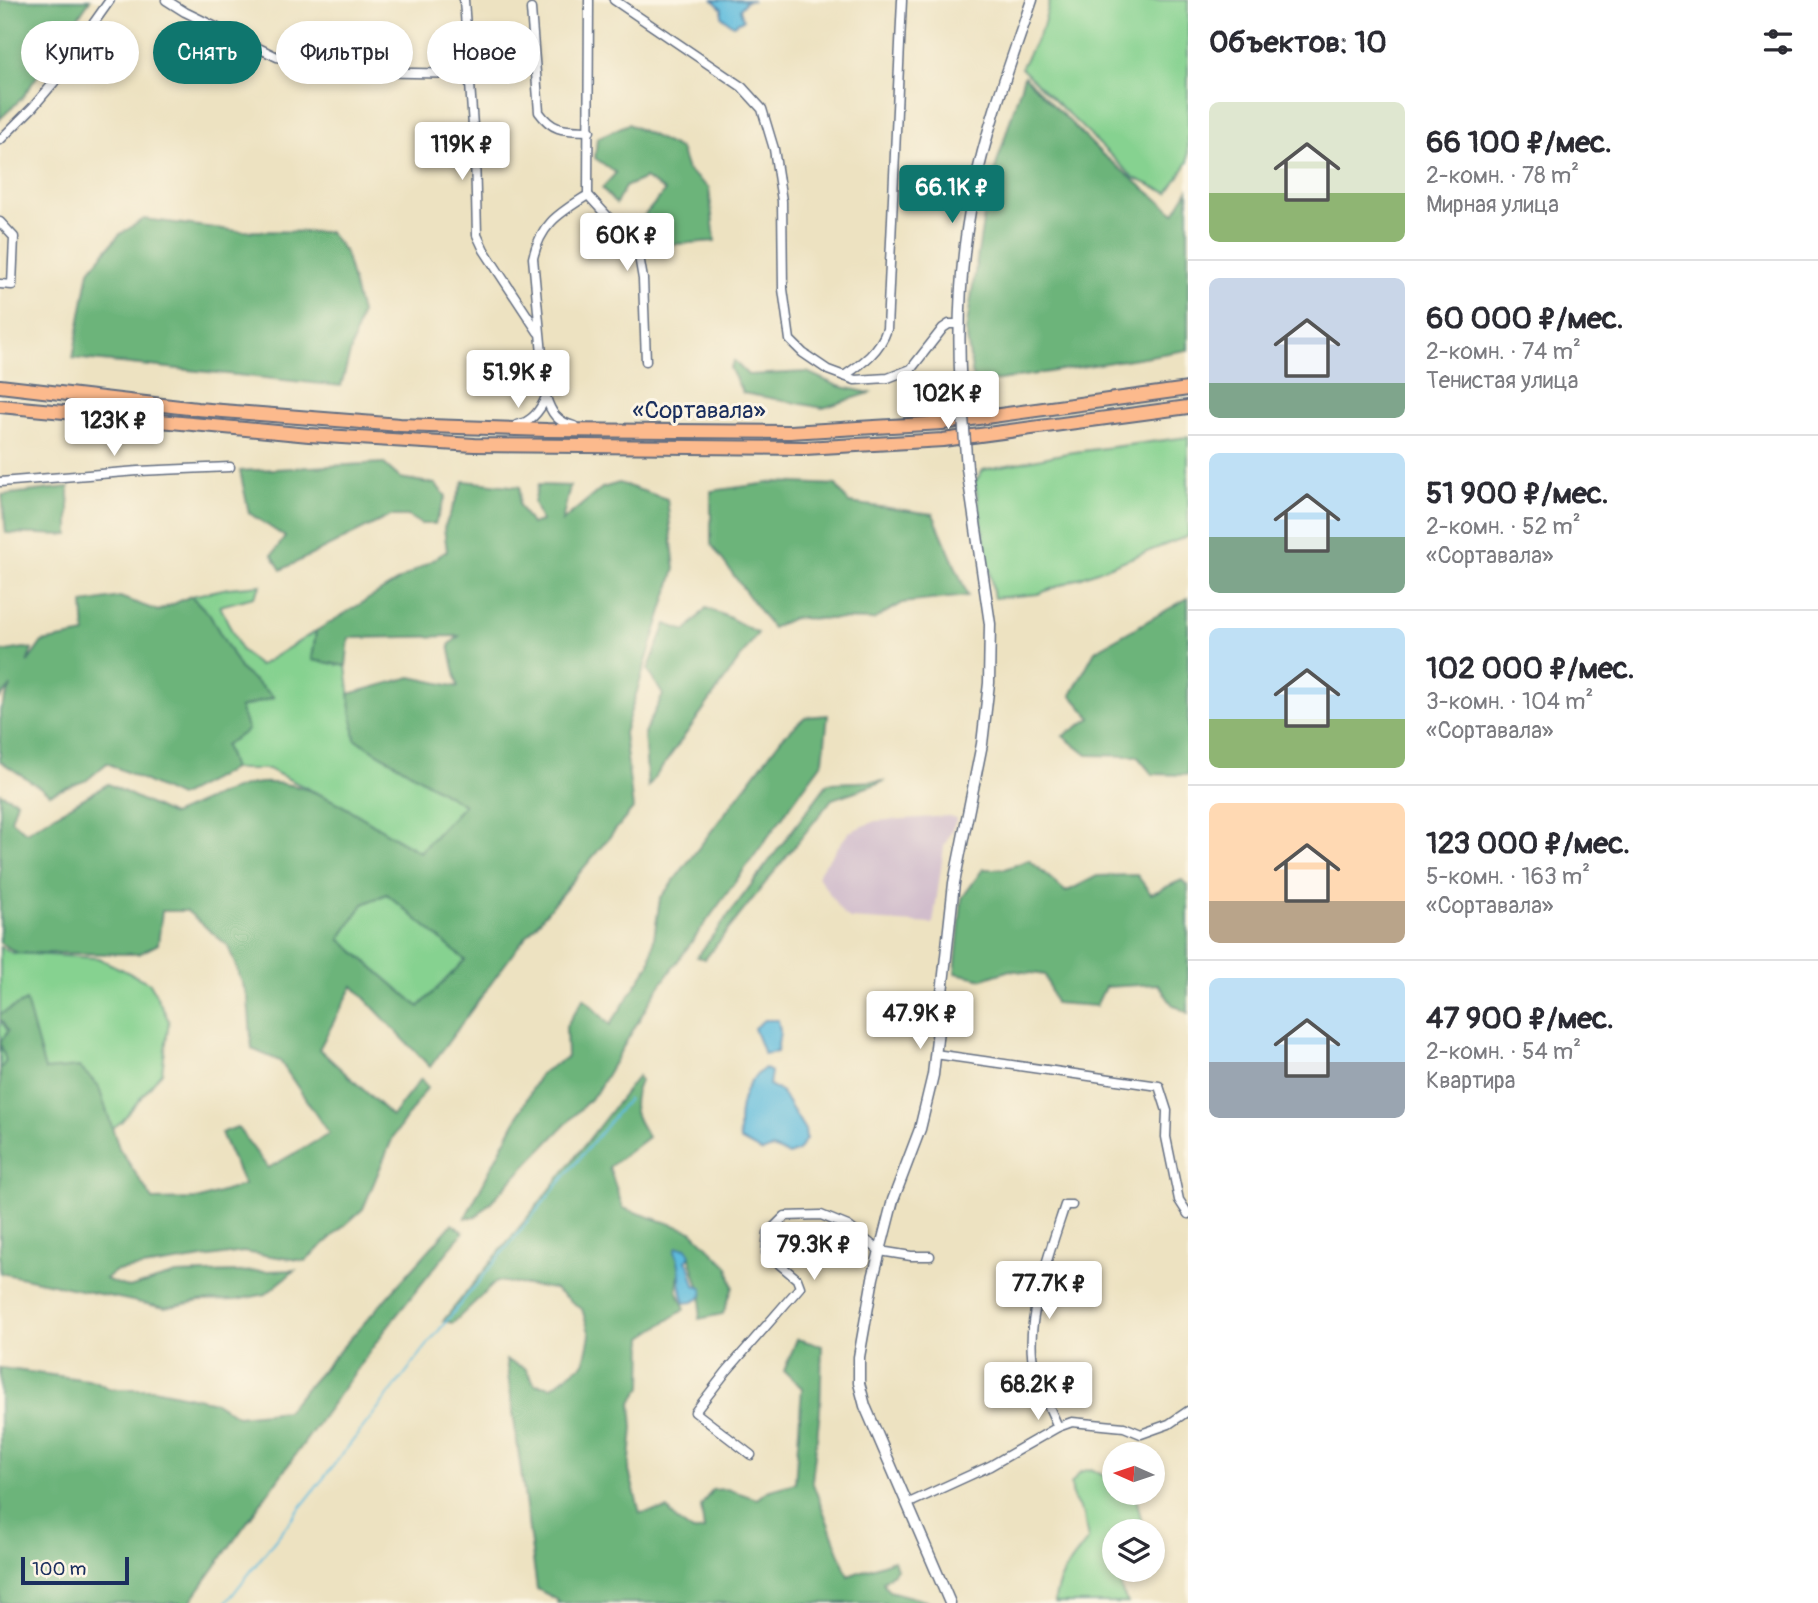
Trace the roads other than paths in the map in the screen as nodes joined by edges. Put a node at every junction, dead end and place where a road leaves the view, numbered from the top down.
1 (110, 0) edge
2 (166, 0) edge
3 (464, 0) edge
4 (589, 0) edge
5 (614, 0) edge
6 (902, 0) edge
7 (1032, 0) edge
8 (531, 9) dead end
9 (466, 21) edge
10 (427, 73) edge
11 (471, 84) edge
12 (590, 131) junction
13 (0, 140) edge
14 (589, 194) junction
15 (0, 222) edge
16 (0, 284) edge
17 (958, 324) junction
18 (540, 335) junction
19 (646, 361) dead end
20 (844, 376) junction
21 (0, 386) edge
22 (1188, 389) edge
23 (546, 397) junction
24 (2, 407) edge
25 (1188, 407) edge
26 (495, 428) junction
27 (592, 430) junction
28 (230, 467) dead end
29 (0, 482) edge
30 (935, 1054) junction
31 (1072, 1205) dead end
32 (1188, 1214) edge
33 (880, 1251) junction
34 (930, 1256) dead end
35 (1188, 1411) edge
36 (1058, 1427) junction
37 (751, 1455) dead end
38 (907, 1504) junction
39 (950, 1603) edge

1 - 13 street
2 - 10 street
3 - 9 street
4 - 12 street
5 - 20 street
6 - 20 street
7 - 17 street
8 - 12 street
11 - 18 street
12 - 14 street
14 - 18 street
14 - 19 street
15 - 16 street
17 - 20 street
17 - 30 street, bridge
18 - 23 street
21 - 26 highway, «Сортавала»
22 - 27 highway, «Сортавала»
23 - 26 street
23 - 27 street
24 - 25 highway, «Сортавала»
26 - 27 highway, «Сортавала»
28 - 29 street
30 - 32 street
30 - 33 street
31 - 36 street
33 - 34 street
33 - 37 street
33 - 38 street
35 - 36 street
36 - 38 street
38 - 39 street

